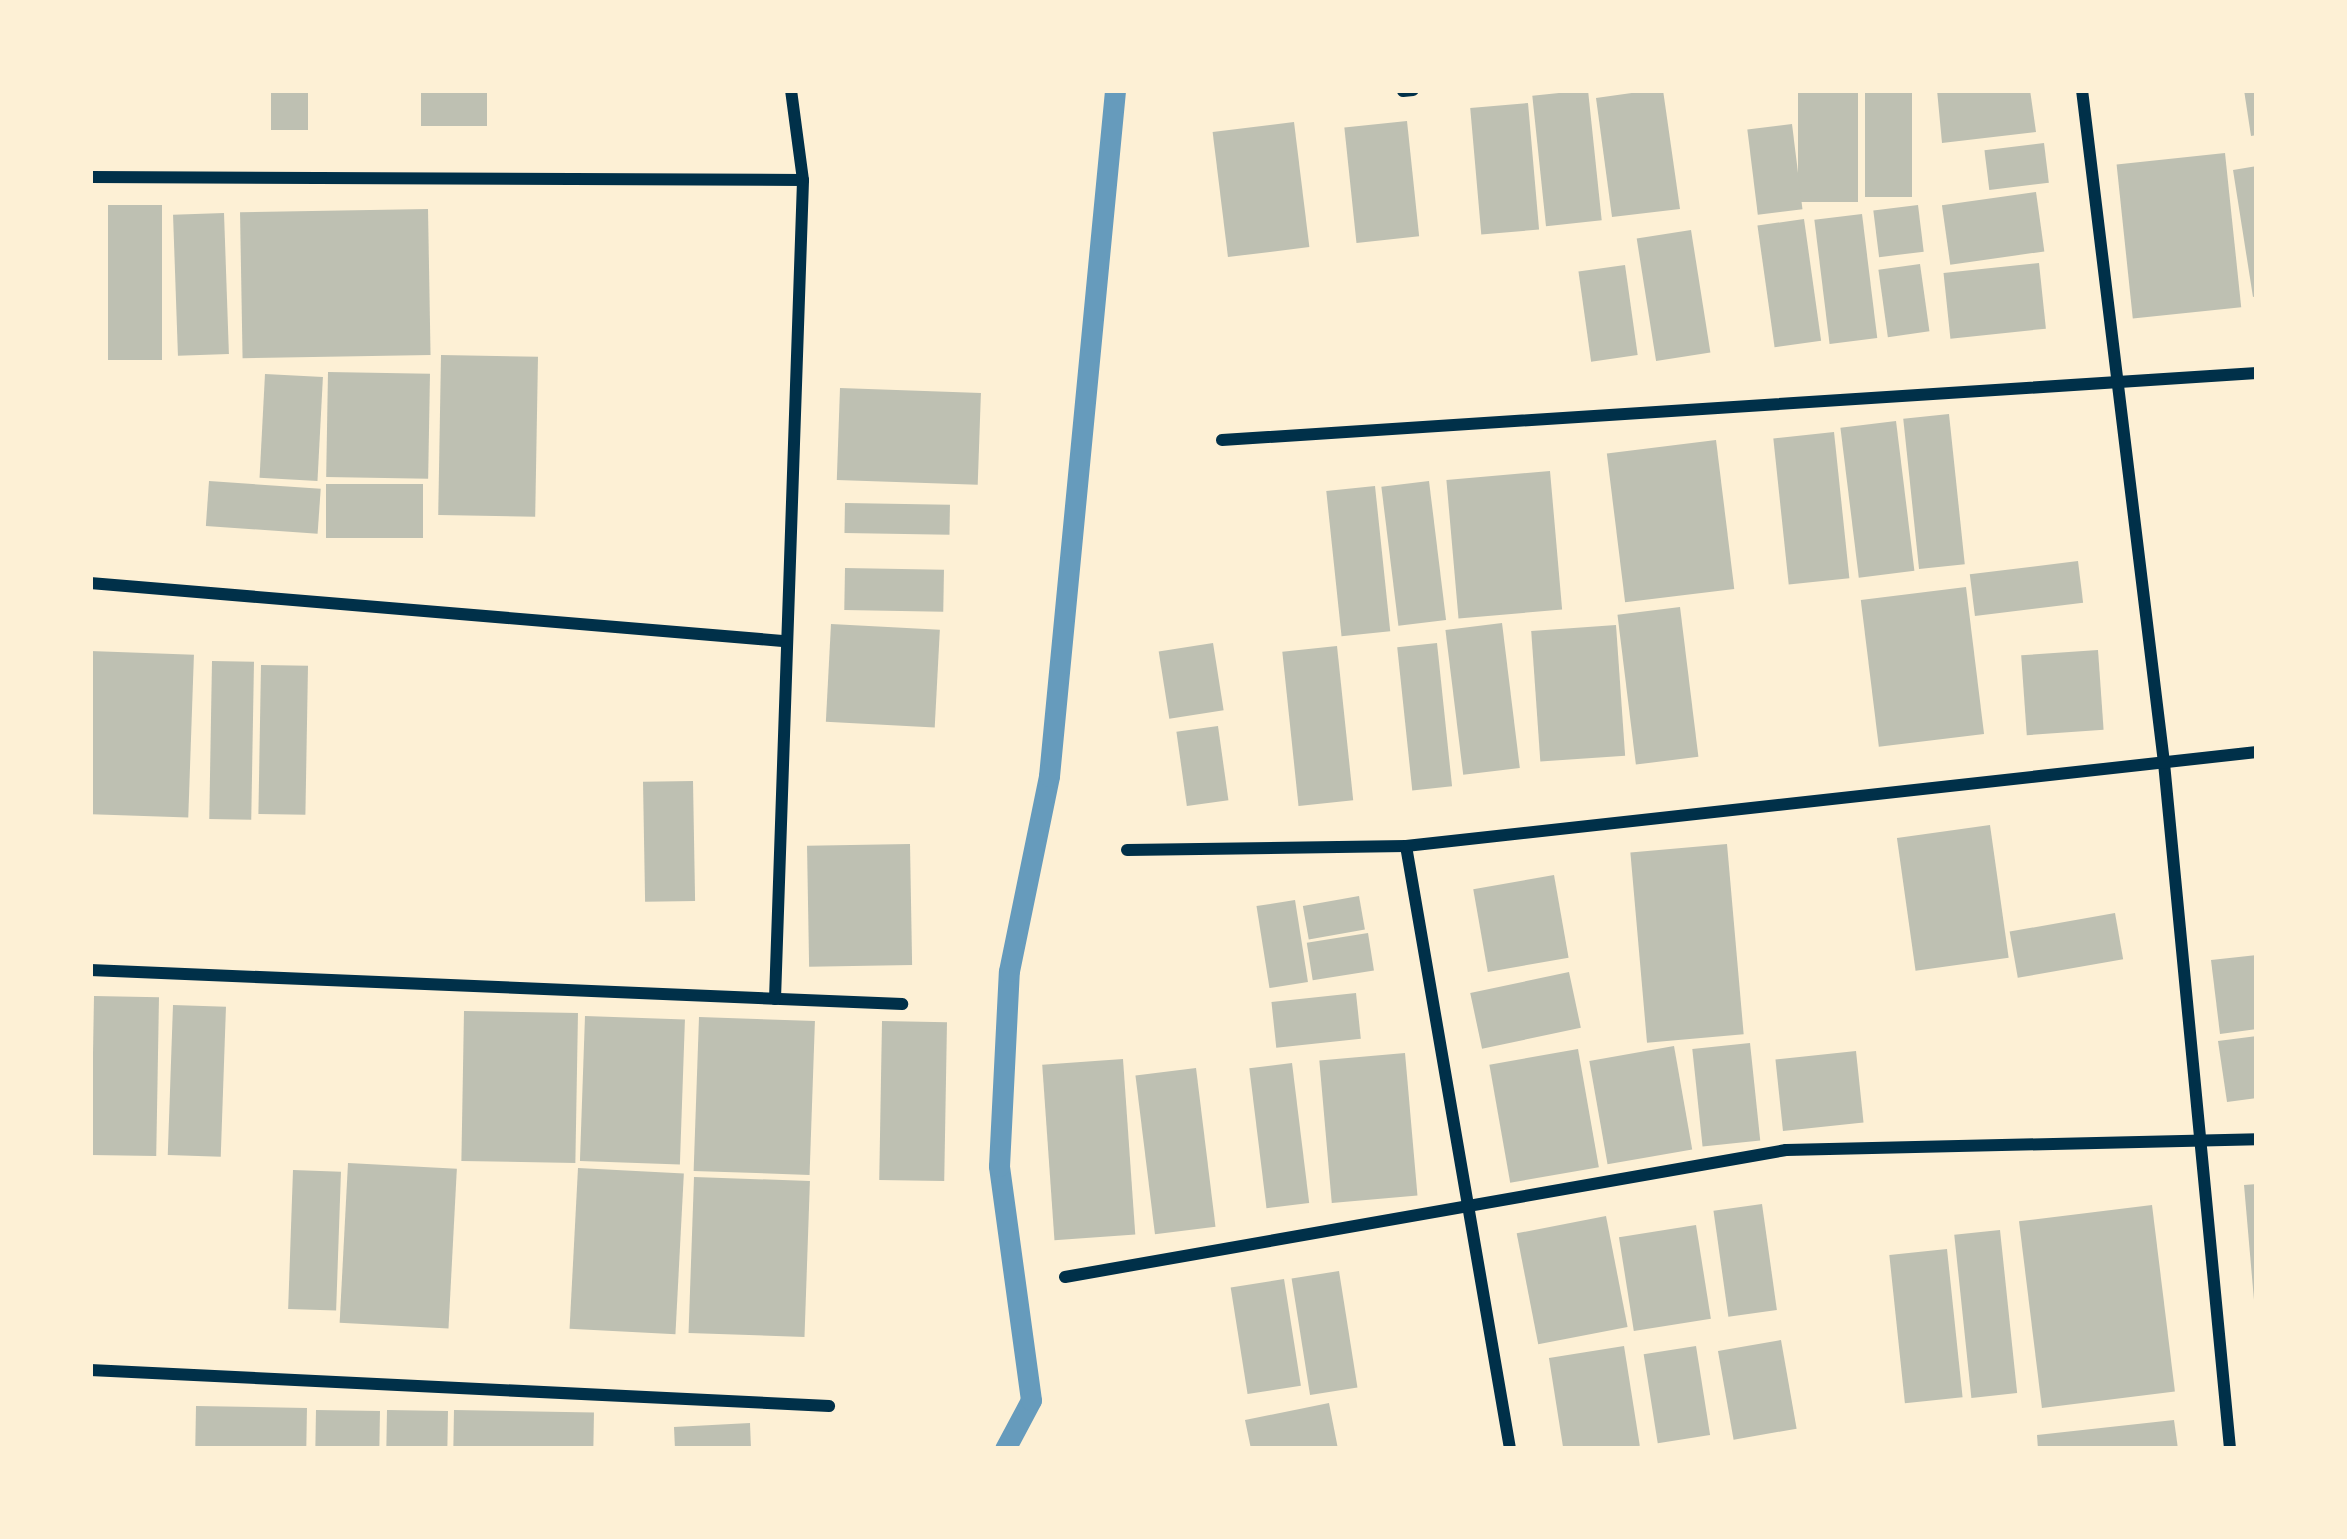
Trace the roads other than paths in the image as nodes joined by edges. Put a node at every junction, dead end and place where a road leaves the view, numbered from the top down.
1 (790, 90) edge
2 (1412, 90) edge
3 (2082, 90) edge
4 (1402, 92) edge
5 (90, 177) edge
6 (803, 180) junction
7 (2257, 373) edge
8 (2122, 385) junction
9 (1222, 440) dead end
10 (90, 584) edge
11 (783, 641) junction
12 (2257, 752) edge
13 (2164, 763) junction
14 (1406, 846) junction
15 (1127, 850) dead end
16 (90, 970) edge
17 (775, 999) junction
18 (902, 1004) dead end
19 (2257, 1139) edge
20 (2204, 1144) junction
21 (1465, 1206) junction
22 (1065, 1277) dead end
23 (90, 1370) edge
24 (829, 1406) dead end
25 (1510, 1449) edge
26 (2230, 1449) edge

1 - 6 street
2 - 4 street
3 - 8 street
5 - 6 street
6 - 11 street
7 - 8 street
8 - 9 street
8 - 13 street
10 - 11 street
11 - 17 street
12 - 13 street
13 - 14 street
13 - 20 street
14 - 15 street
14 - 21 street
16 - 17 street
17 - 18 street
19 - 20 street
20 - 21 street
20 - 26 street
21 - 22 street
21 - 25 street
23 - 24 street

